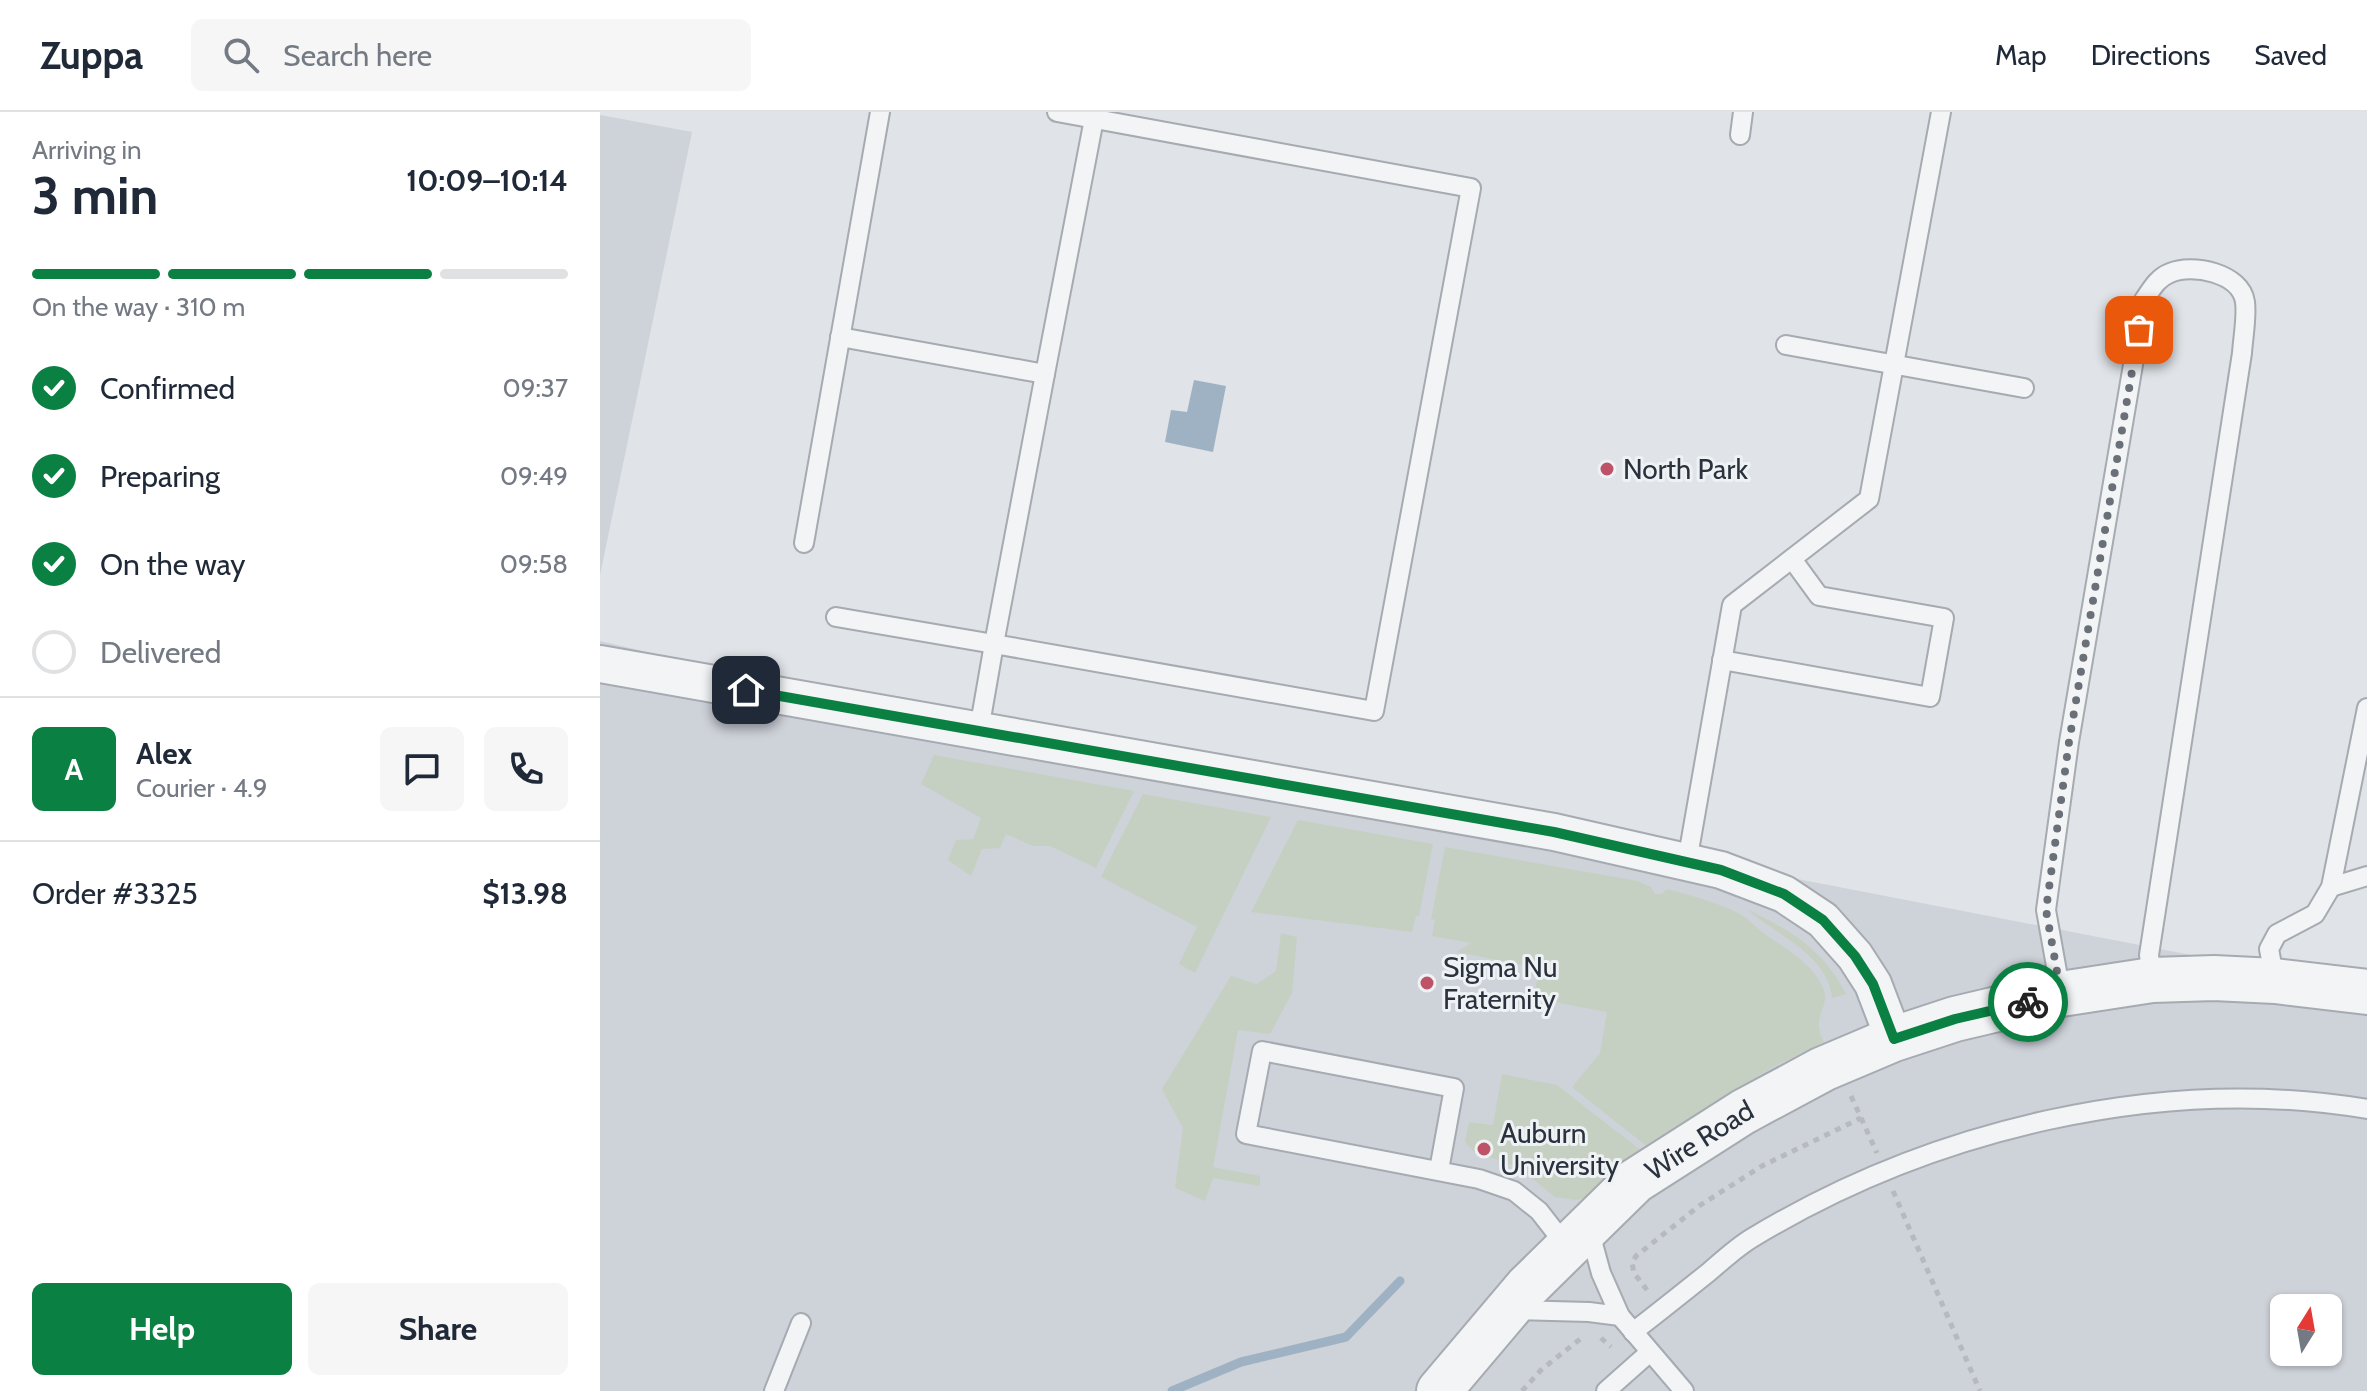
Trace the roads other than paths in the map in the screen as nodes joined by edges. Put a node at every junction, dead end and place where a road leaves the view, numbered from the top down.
1 (880, 112) edge
2 (1057, 112) edge
3 (1743, 112) edge
4 (1941, 112) edge
5 (1094, 119) junction
6 (1740, 135) dead end
7 (840, 337) junction
8 (1786, 345) dead end
9 (1894, 364) junction
10 (1045, 374) junction
11 (2024, 388) dead end
12 (804, 543) dead end
13 (1792, 559) junction
14 (836, 617) dead end
15 (994, 644) junction
16 (1722, 660) junction
17 (600, 664) edge
18 (2367, 709) edge
19 (979, 730) junction
20 (1687, 862) junction
21 (2367, 876) edge
22 (2331, 887) junction
23 (2152, 980) junction
24 (2275, 981) junction
25 (2367, 992) edge
26 (2061, 994) junction
27 (1894, 1039) junction
28 (2367, 1109) edge
29 (1439, 1170) junction
30 (1578, 1236) junction
31 (1507, 1310) junction
32 (1620, 1316) junction
33 (801, 1323) dead end
34 (1633, 1332) junction
35 (1650, 1352) junction
36 (774, 1391) edge
37 (1439, 1391) edge
38 (1606, 1391) edge
39 (1684, 1391) edge

1 - 7 lane
2 - 5 lane
3 - 6 lane
4 - 9 lane
5 - 10 lane
5 - 15 lane
7 - 10 lane
7 - 12 lane
8 - 9 lane
9 - 11 lane
9 - 13 lane
10 - 15 lane
13 - 16 lane
13 - 16 lane
14 - 15 lane
15 - 19 lane
16 - 20 lane
17 - 19 street
18 - 22 lane
19 - 20 street
20 - 27 street
21 - 22 lane
22 - 24 lane
23 - 24 street, Wire Road
23 - 26 street, Wire Road
23 - 26 lane
24 - 25 street, Wire Road
26 - 27 street, Wire Road
27 - 30 street, Wire Road
28 - 34 lane
29 - 29 lane
29 - 30 lane
30 - 31 street, Wire Road
30 - 32 lane
31 - 32 lane
31 - 37 street, Wire Road
32 - 34 lane
33 - 36 lane
34 - 35 lane
35 - 38 lane
35 - 39 lane

